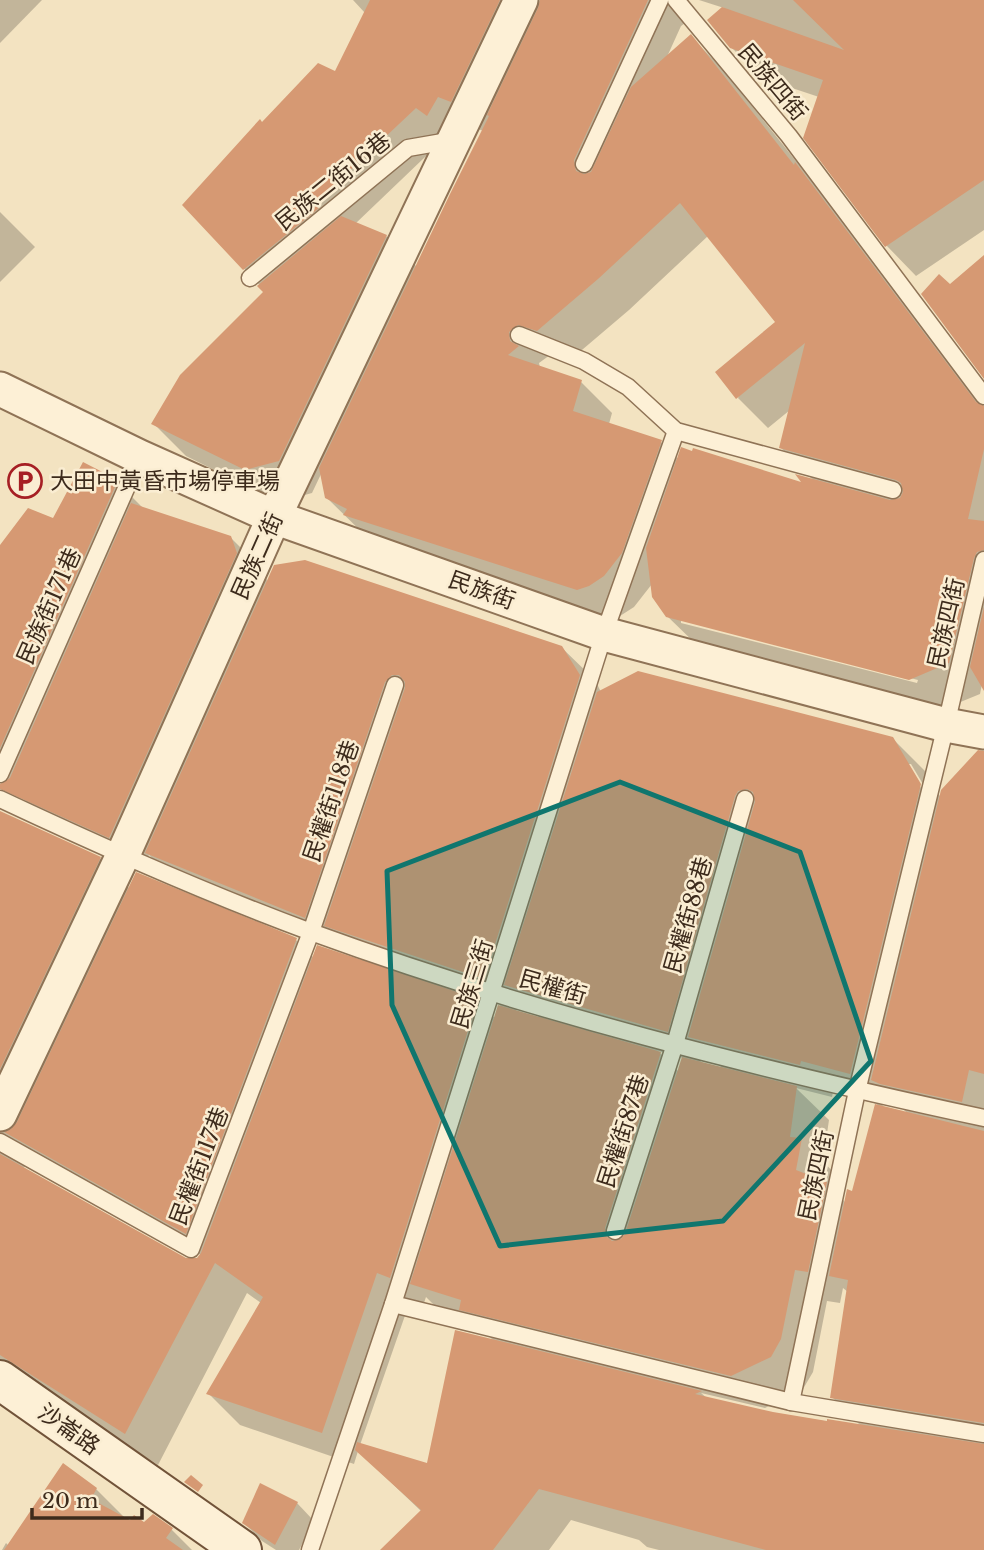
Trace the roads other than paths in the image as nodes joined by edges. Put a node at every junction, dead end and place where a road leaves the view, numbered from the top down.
1 (521, 0) edge
2 (660, 0) edge
3 (676, 0) edge
4 (454, 139) junction
5 (584, 164) dead end
6 (250, 278) dead end
7 (519, 335) dead end
8 (0, 389) edge
9 (984, 396) edge
10 (677, 431) junction
11 (140, 457) junction
12 (894, 490) dead end
13 (274, 517) junction
14 (984, 560) edge
15 (604, 634) junction
16 (395, 685) dead end
17 (947, 725) junction
18 (984, 732) edge
19 (0, 774) edge
20 (0, 799) edge
21 (745, 799) dead end
22 (122, 857) junction
23 (311, 932) junction
24 (493, 993) junction
25 (675, 1044) junction
26 (857, 1091) junction
27 (0, 1114) edge
28 (984, 1118) edge
29 (0, 1142) edge
30 (615, 1231) dead end
31 (393, 1304) junction
32 (0, 1380) edge
33 (791, 1402) junction
34 (984, 1434) edge
35 (242, 1550) edge
36 (310, 1550) edge

1 - 4 street, 民族二街
2 - 5 lane
3 - 9 lane, 民族四街
4 - 6 lane, 民族二街16巷
4 - 13 street, 民族二街
7 - 10 lane
8 - 11 street, 民族街
10 - 12 lane
10 - 15 lane, 民族三街
11 - 13 street, 民族街
11 - 19 lane, 民族街171巷
13 - 15 street, 民族街
13 - 22 street, 民族二街
14 - 17 lane, 民族四街
15 - 17 street, 民族街
15 - 24 lane, 民族三街
16 - 23 lane, 民權街118巷
17 - 18 street, 民族街
17 - 26 lane, 民族四街
20 - 22 lane
21 - 25 lane, 民權街88巷
22 - 23 lane, 民權街
22 - 27 street, 民族二街
23 - 24 lane, 民權街
23 - 29 lane, 民權街117巷
24 - 25 lane, 民權街
24 - 31 lane, 民族三街
25 - 26 lane, 民權街
25 - 30 lane, 民權街87巷
26 - 28 lane, 民權街
26 - 33 lane, 民族四街
31 - 33 lane
31 - 36 lane, 民族三街
32 - 35 street, 沙崙路
33 - 34 lane

